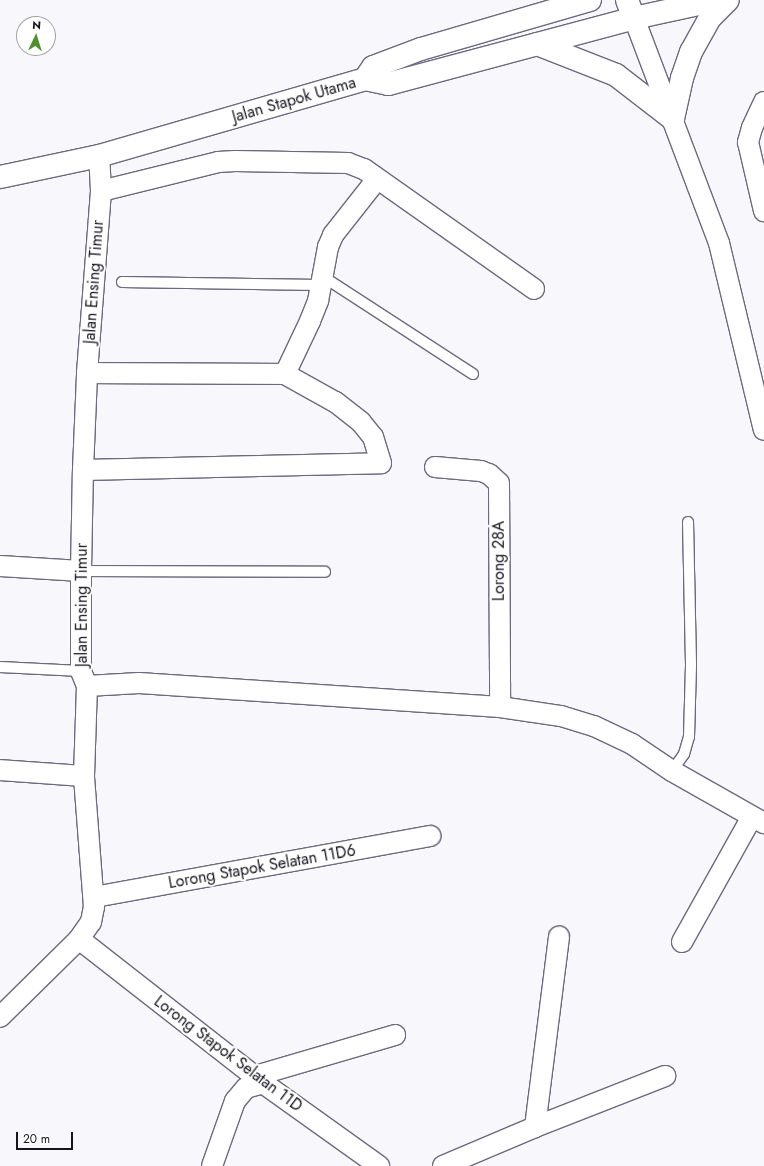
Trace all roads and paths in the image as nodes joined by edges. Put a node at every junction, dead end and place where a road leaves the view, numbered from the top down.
1 (546, 0) edge
2 (590, 0) edge
3 (717, 0) edge
4 (728, 0) edge
5 (631, 9) edge
6 (529, 18) junction
7 (537, 44) junction
8 (365, 79) junction
9 (764, 102) edge
10 (673, 119) junction
11 (99, 156) junction
12 (0, 177) edge
13 (377, 179) junction
14 (101, 192) junction
15 (764, 211) edge
16 (320, 280) junction
17 (122, 282) dead end
18 (534, 289) dead end
19 (88, 373) junction
20 (285, 374) junction
21 (473, 374) dead end
22 (764, 430) edge
23 (435, 467) dead end
24 (83, 470) junction
25 (688, 522) dead end
26 (0, 566) edge
27 (81, 571) junction
28 (325, 572) dead end
29 (0, 667) edge
30 (84, 678) junction
31 (500, 707) junction
32 (0, 770) edge
33 (672, 771) junction
34 (84, 776) junction
35 (758, 820) edge
36 (431, 836) dead end
37 (94, 897) junction
38 (559, 938) dead end
39 (79, 939) junction
40 (682, 942) dead end
41 (0, 1017) edge
42 (395, 1035) dead end
43 (665, 1076) dead end
44 (259, 1080) junction
45 (535, 1128) junction
46 (212, 1166) edge
47 (379, 1166) edge
48 (443, 1166) edge

1 - 6 main road
2 - 6 main road
3 - 5 main road, Jalan Stapok Utama
4 - 10 main road
5 - 7 main road, Jalan Stapok Utama
5 - 10 street
6 - 8 main road
7 - 8 main road, Jalan Stapok Utama
7 - 10 main road
8 - 11 main road, Jalan Stapok Utama
9 - 15 street
10 - 22 street
11 - 12 main road, Jalan Stapok Utama
11 - 14 street, Jalan Ensing Timur
13 - 14 street
13 - 16 street
13 - 18 street
14 - 19 street, Jalan Ensing Timur
16 - 17 lane
16 - 20 street
16 - 21 lane
19 - 20 street
19 - 24 street, Jalan Ensing Timur
20 - 24 street
23 - 31 street, Lorong 28A
24 - 27 street, Jalan Ensing Timur
25 - 33 lane
26 - 27 street
27 - 28 lane
27 - 30 street, Jalan Ensing Timur
29 - 30 lane
30 - 31 street
30 - 34 street, Jalan Ensing Timur
31 - 33 street
32 - 34 street
33 - 35 street
34 - 37 street, Jalan Ensing Timur
35 - 40 street
36 - 37 street, Lorong Stapok Selatan 11D6
37 - 39 street, Jalan Ensing Timur
38 - 45 street
39 - 41 street, Jalan Ensing Timur
39 - 44 street, Lorong Stapok Selatan 11D
42 - 44 street
43 - 45 street
44 - 46 street
44 - 47 street, Lorong Stapok Selatan 11D
45 - 48 street

